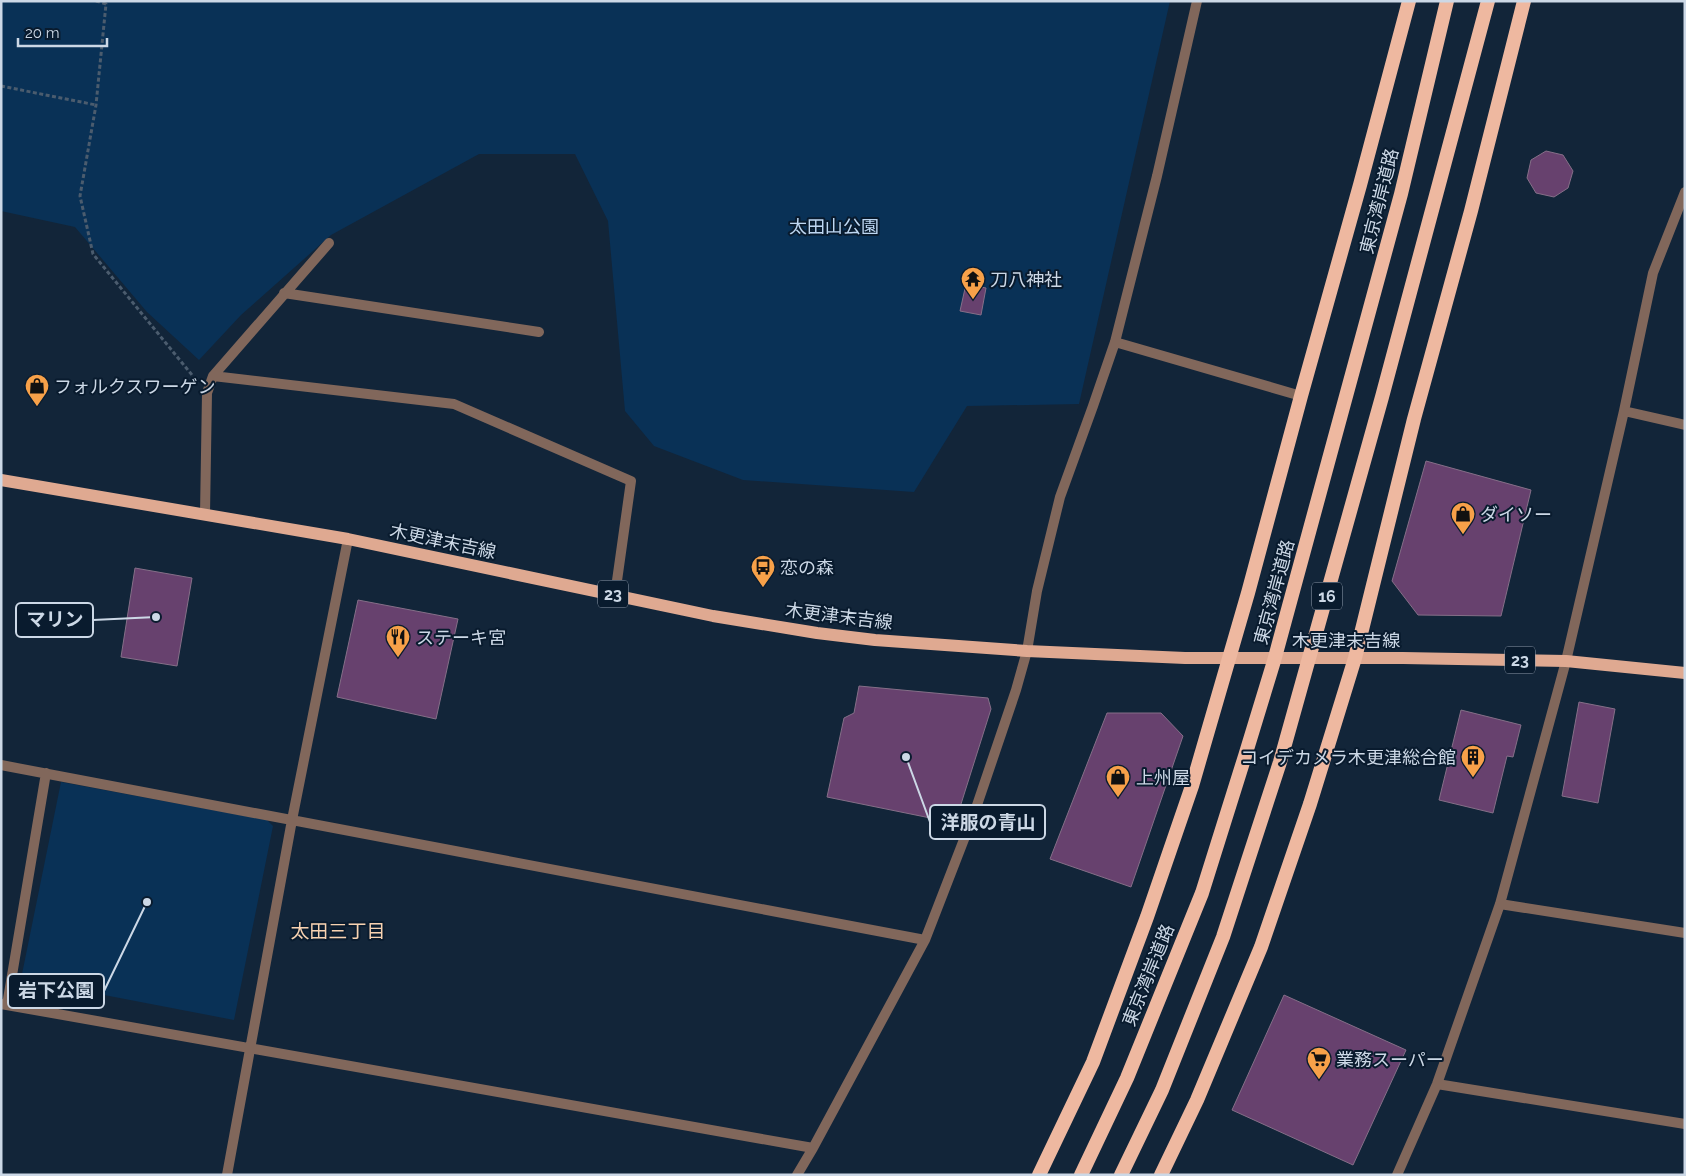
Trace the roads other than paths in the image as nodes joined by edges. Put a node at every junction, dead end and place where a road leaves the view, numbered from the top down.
1 (1197, 1) edge
2 (1409, 1) edge
3 (1447, 1) edge
4 (1488, 1) edge
5 (1524, 1) edge
6 (1685, 192) edge
7 (329, 242) dead end
8 (284, 293) junction
9 (539, 332) dead end
10 (1115, 342) junction
11 (213, 376) junction
12 (1301, 396) junction
13 (1624, 411) junction
14 (1685, 425) edge
15 (1, 480) edge
16 (205, 514) junction
17 (348, 539) junction
18 (615, 595) junction
19 (1027, 651) junction
20 (1230, 657) junction
21 (1355, 658) junction
22 (1566, 661) junction
23 (1685, 673) edge
24 (1, 765) edge
25 (46, 774) junction
26 (292, 820) junction
27 (1500, 904) junction
28 (1685, 933) edge
29 (925, 940) junction
30 (4, 1004) edge
31 (250, 1048) junction
32 (1437, 1084) junction
33 (1685, 1124) edge
34 (813, 1148) junction
35 (227, 1175) edge
36 (797, 1175) edge
37 (1039, 1175) edge
38 (1081, 1175) edge
39 (1121, 1175) edge
40 (1161, 1175) edge
41 (1397, 1175) edge

1 - 10 street
2 - 12 highway
3 - 38 highway, 東京湾岸道路 / 16, bridge
4 - 39 highway, 16, bridge
5 - 21 highway, 16
6 - 13 street
7 - 8 street
8 - 9 street
8 - 11 street
10 - 12 street
10 - 19 street
11 - 16 street
11 - 18 street
12 - 20 highway
13 - 14 street
13 - 22 street
15 - 16 main road, 木更津末吉線 / 23
16 - 17 main road, 木更津末吉線 / 23
17 - 18 main road, 木更津末吉線 / 23
17 - 26 street
18 - 19 main road, 木更津末吉線 / 23
19 - 20 main road, 木更津末吉線 / 23
19 - 29 street
20 - 21 main road, 木更津末吉線 / 23
20 - 37 highway
21 - 22 main road, 木更津末吉線 / 23
21 - 40 highway, 16
22 - 23 main road, 木更津末吉線 / 23
22 - 27 street
24 - 25 street
25 - 26 street
25 - 30 street
26 - 29 street
26 - 31 street
27 - 28 street
27 - 32 street
29 - 34 street
30 - 31 street
31 - 34 street
31 - 35 street
32 - 33 street
32 - 41 street
34 - 36 street

